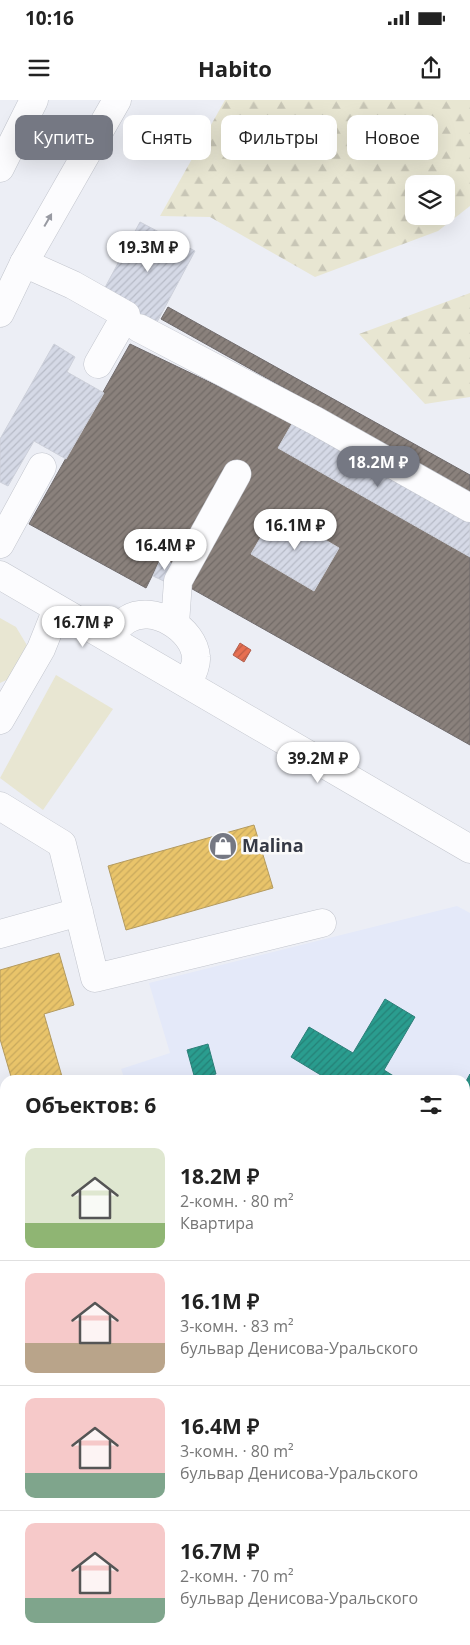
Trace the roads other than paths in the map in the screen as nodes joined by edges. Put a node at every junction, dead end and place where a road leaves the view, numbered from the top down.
1 (34, 100) edge
2 (117, 100) edge
3 (0, 168) edge
4 (24, 263) junction
5 (0, 313) edge
6 (139, 328) dead end
7 (98, 364) dead end
8 (42, 467) dead end
9 (237, 474) dead end
10 (470, 508) edge
11 (0, 544) edge
12 (0, 575) edge
13 (56, 609) junction
14 (175, 624) junction
15 (107, 636) junction
16 (188, 683) junction
17 (0, 720) edge
18 (0, 806) edge
19 (470, 849) edge
20 (79, 912) junction
21 (322, 923) dead end
22 (0, 934) edge

1 - 3 street
4 -> 2 street
4 - 5 street
4 - 7 street
6 - 10 street
8 - 11 street
9 - 14 street
12 - 13 street
13 - 15 street
13 - 17 street
14 - 15 street
14 - 16 street
15 - 16 street
16 - 19 street
18 - 20 street
20 - 21 street
20 - 22 street

